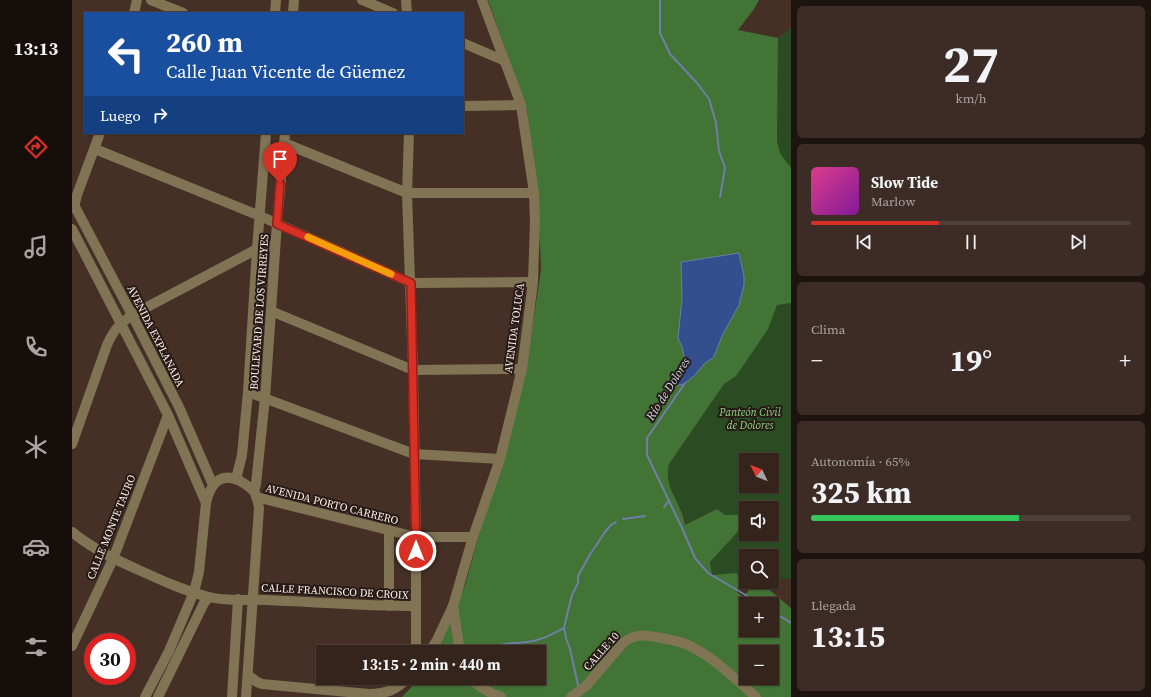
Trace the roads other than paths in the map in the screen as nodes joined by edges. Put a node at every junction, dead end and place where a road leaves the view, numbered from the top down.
1 (137, 0) edge
2 (151, 0) edge
3 (276, 0) edge
4 (294, 0) edge
5 (362, 0) edge
6 (406, 0) edge
7 (482, 0) edge
8 (134, 12) edge
9 (181, 12) edge
10 (275, 12) edge
11 (293, 12) edge
12 (391, 12) edge
13 (407, 12) edge
14 (464, 43) edge
15 (505, 61) junction
16 (464, 106) edge
17 (521, 106) junction
18 (100, 134) edge
19 (266, 134) edge
20 (409, 134) edge
21 (284, 138) edge
22 (95, 149) junction
23 (407, 193) junction
24 (534, 193) junction
25 (73, 202) edge
26 (260, 216) junction
27 (277, 224) junction
28 (72, 229) edge
29 (275, 245) junction
30 (257, 249) junction
31 (533, 282) junction
32 (411, 283) junction
33 (271, 311) junction
34 (132, 315) junction
35 (122, 323) junction
36 (522, 369) junction
37 (413, 370) junction
38 (248, 392) junction
39 (266, 398) junction
40 (168, 414) junction
41 (72, 444) edge
42 (414, 454) junction
43 (500, 459) junction
44 (236, 479) junction
45 (213, 485) junction
46 (255, 494) junction
47 (206, 503) junction
48 (389, 530) junction
49 (72, 532) edge
50 (416, 537) junction
51 (473, 537) junction
52 (113, 559) junction
53 (194, 592) junction
54 (209, 597) junction
55 (238, 599) junction
56 (253, 599) junction
57 (389, 606) junction
58 (416, 606) junction
59 (453, 606) junction
60 (416, 645) edge
61 (434, 645) edge
62 (459, 645) edge
63 (72, 646) edge
64 (248, 675) junction
65 (399, 685) edge
66 (477, 685) edge
67 (145, 697) edge
68 (158, 697) edge
69 (232, 697) edge
70 (246, 697) edge
71 (501, 697) edge
72 (571, 697) edge
73 (756, 697) edge

1 - 8 street
2 - 9 street
3 - 10 street
4 - 11 street
5 - 12 street
6 - 13 street
7 - 15 street, AVENIDA TOLUCA
14 - 15 street
15 - 17 street, AVENIDA TOLUCA
16 - 17 street
17 - 24 street, AVENIDA TOLUCA
18 - 22 street
19 - 26 street, BOULEVARD DE LOS VIRREYES
20 - 23 street
21 - 23 street
21 - 27 street, BOULEVARD DE LOS VIRREYES
22 - 25 street
22 - 26 street
23 - 24 street
23 - 32 street
24 - 31 street, AVENIDA TOLUCA
25 - 34 street, AVENIDA EXPLANADA
26 - 27 street
26 - 30 street, BOULEVARD DE LOS VIRREYES
27 - 29 street, BOULEVARD DE LOS VIRREYES
27 - 32 street
28 - 35 street
29 - 30 street
29 - 33 street, BOULEVARD DE LOS VIRREYES
30 - 34 street
30 - 38 street, BOULEVARD DE LOS VIRREYES
31 - 32 street
31 - 36 street, AVENIDA TOLUCA
32 - 37 street
33 - 37 street
33 - 39 street, BOULEVARD DE LOS VIRREYES
34 - 35 street
34 - 45 street, AVENIDA EXPLANADA
35 - 40 street
35 - 41 street
36 - 37 street
36 - 43 street, AVENIDA TOLUCA
37 - 42 street
38 - 39 street
38 - 44 street, BOULEVARD DE LOS VIRREYES
39 - 42 street
39 - 46 street, BOULEVARD DE LOS VIRREYES
40 - 47 street
40 - 52 street, CALLE MONTE TAURO
42 - 43 street
42 - 50 street
43 - 51 street, AVENIDA TOLUCA
44 - 45 street
44 - 46 street
45 - 47 street
46 - 48 street, AVENIDA PORTO CARRERO
46 - 56 street, BOULEVARD DE LOS VIRREYES
47 - 53 street
48 - 50 street, AVENIDA PORTO CARRERO
48 - 57 street
49 - 52 street, CALLE FRANCISCO DE CROIX
50 - 51 street, AVENIDA PORTO CARRERO
50 - 58 street
51 - 59 street, AVENIDA TOLUCA
52 - 53 street, CALLE FRANCISCO DE CROIX
52 - 63 street, CALLE MONTE TAURO
53 - 54 street, CALLE FRANCISCO DE CROIX
53 - 67 street
54 - 55 street, CALLE FRANCISCO DE CROIX
54 - 68 street
55 - 56 street, CALLE FRANCISCO DE CROIX
55 - 69 street
56 - 57 street, CALLE FRANCISCO DE CROIX
56 - 64 street
57 - 58 street, CALLE FRANCISCO DE CROIX
58 - 60 street
59 - 61 street, AVENIDA TOLUCA
59 - 62 street
64 - 65 street
64 - 70 street
66 - 71 street
72 - 73 street, CALLE 10

